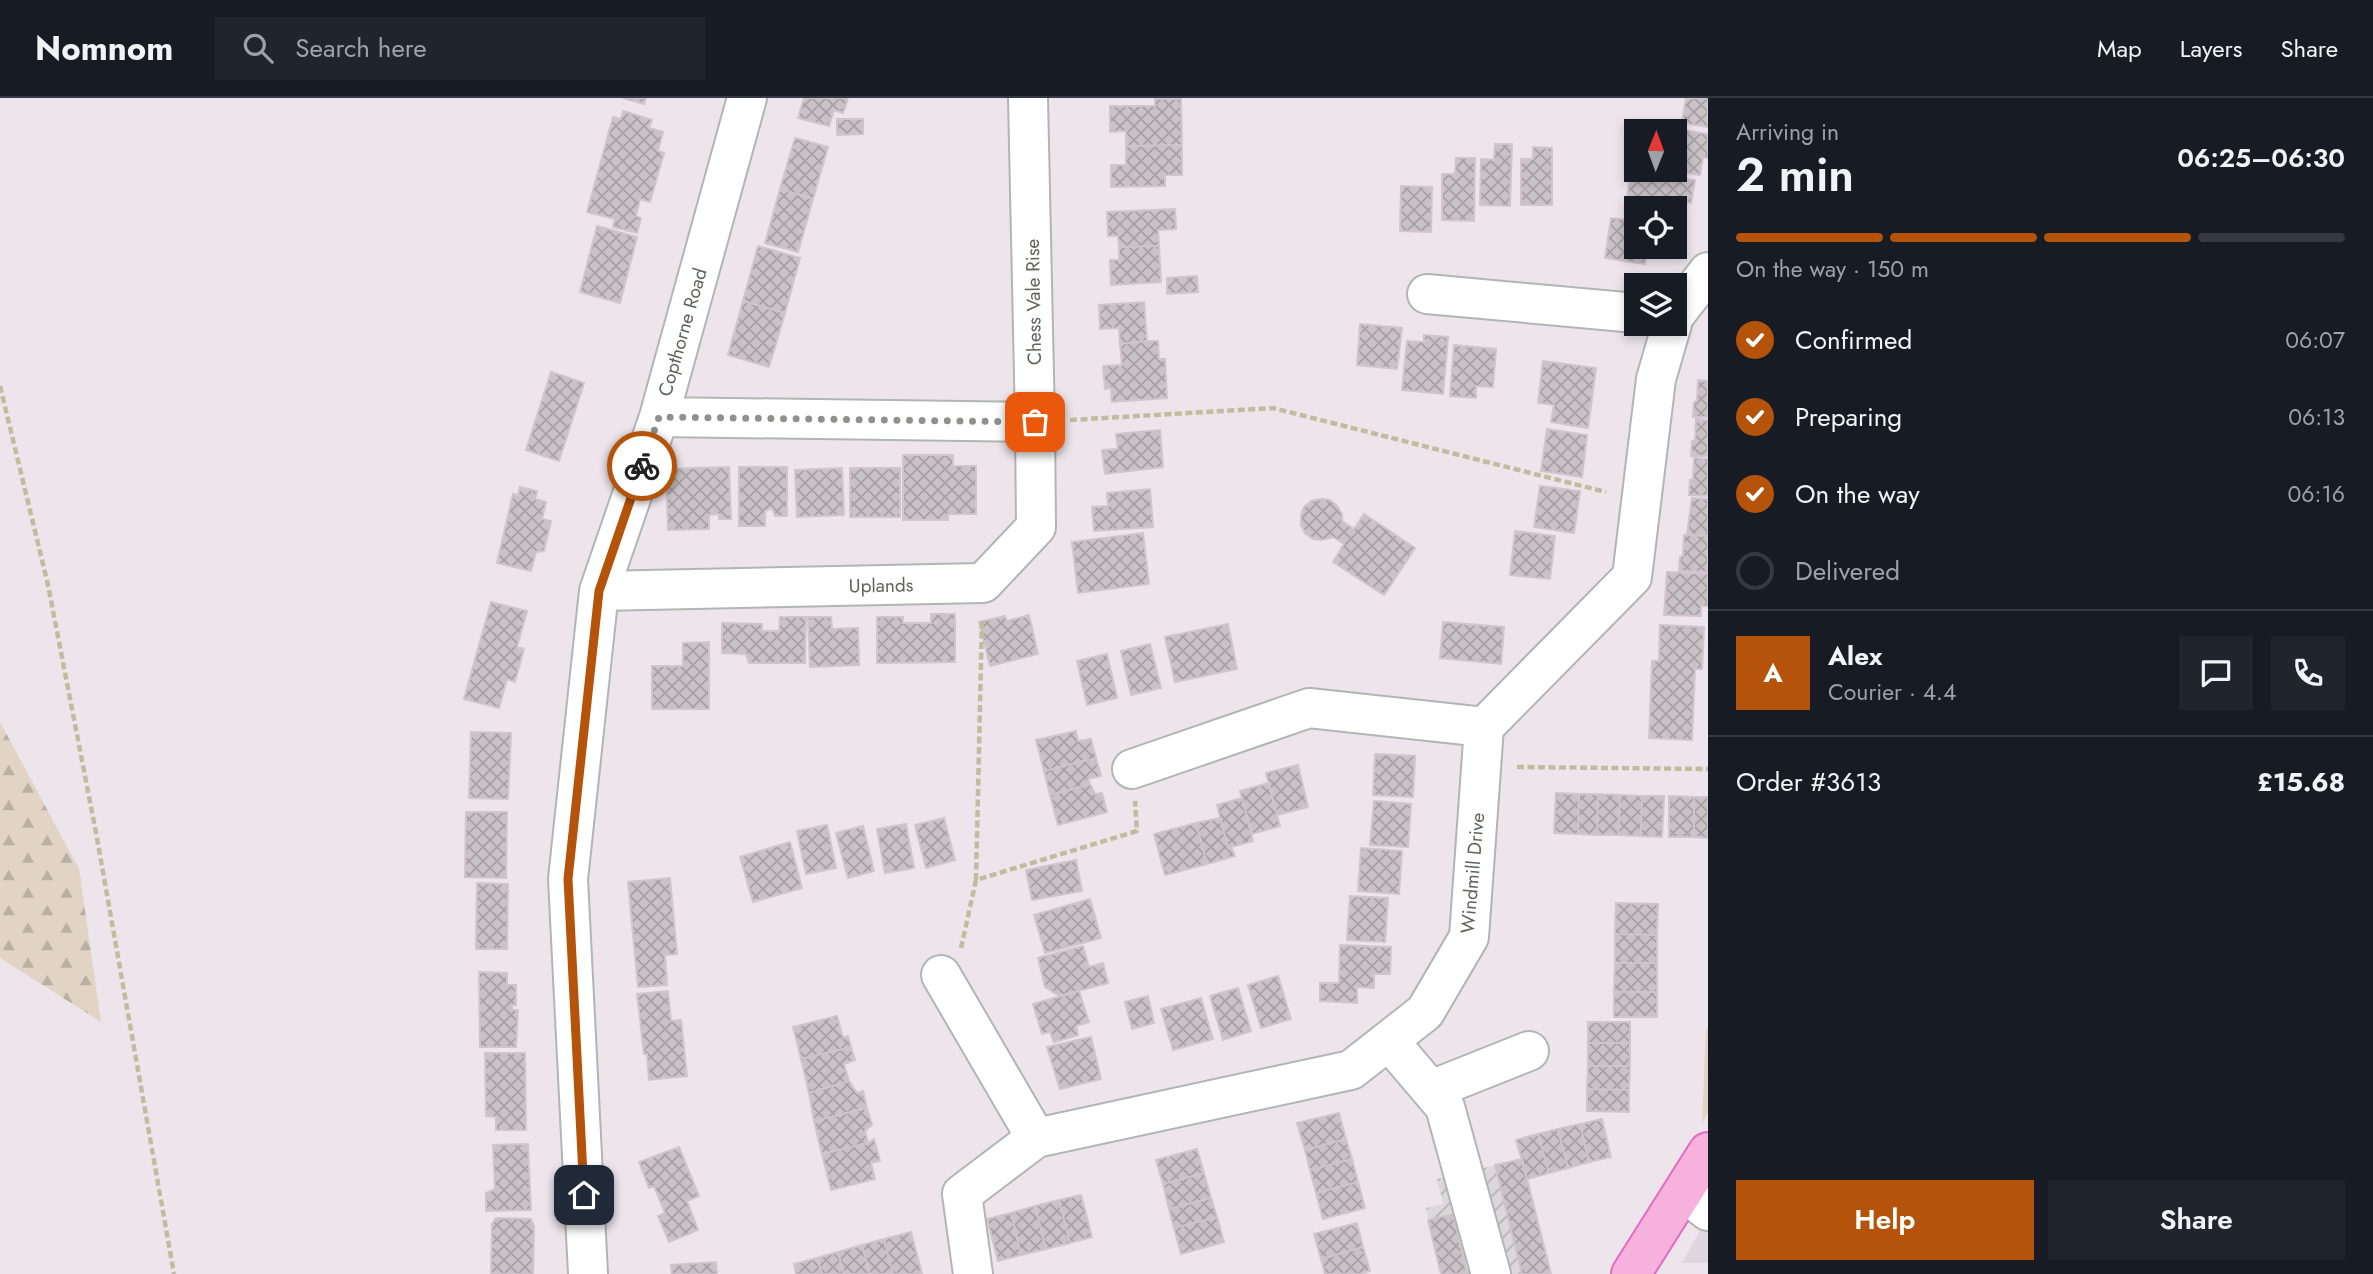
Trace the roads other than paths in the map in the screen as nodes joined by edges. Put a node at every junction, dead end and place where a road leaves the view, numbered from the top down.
1 (747, 98) edge
2 (1028, 98) edge
3 (1708, 272) edge
4 (1427, 294) dead end
5 (1687, 300) edge
6 (1624, 312) edge
7 (1669, 336) edge
8 (659, 417) junction
9 (1035, 422) junction
10 (599, 591) junction
11 (1484, 727) junction
12 (1132, 769) road end
13 (942, 975) road end
14 (1389, 1041) junction
15 (1529, 1051) dead end
16 (1431, 1090) junction
17 (1035, 1138) junction
18 (1708, 1152) edge
19 (1696, 1202) edge
20 (588, 1274) edge
21 (973, 1274) edge
22 (1491, 1274) edge
23 (1631, 1274) edge

1 - 8 street, Copthorne Road
2 - 9 street, Chess Vale Rise
3 - 5 street
4 - 6 street
7 - 11 street
8 - 9 street
8 - 10 street, Copthorne Road
9 - 10 street, Uplands
10 - 20 street, Copthorne Road
11 - 12 street
11 - 14 street, Windmill Drive
13 - 17 street
14 - 16 street
14 - 17 street, Windmill Drive
15 - 16 street
16 - 22 street
17 - 21 street, Windmill Drive
18 - 19 main road
19 - 23 main road

